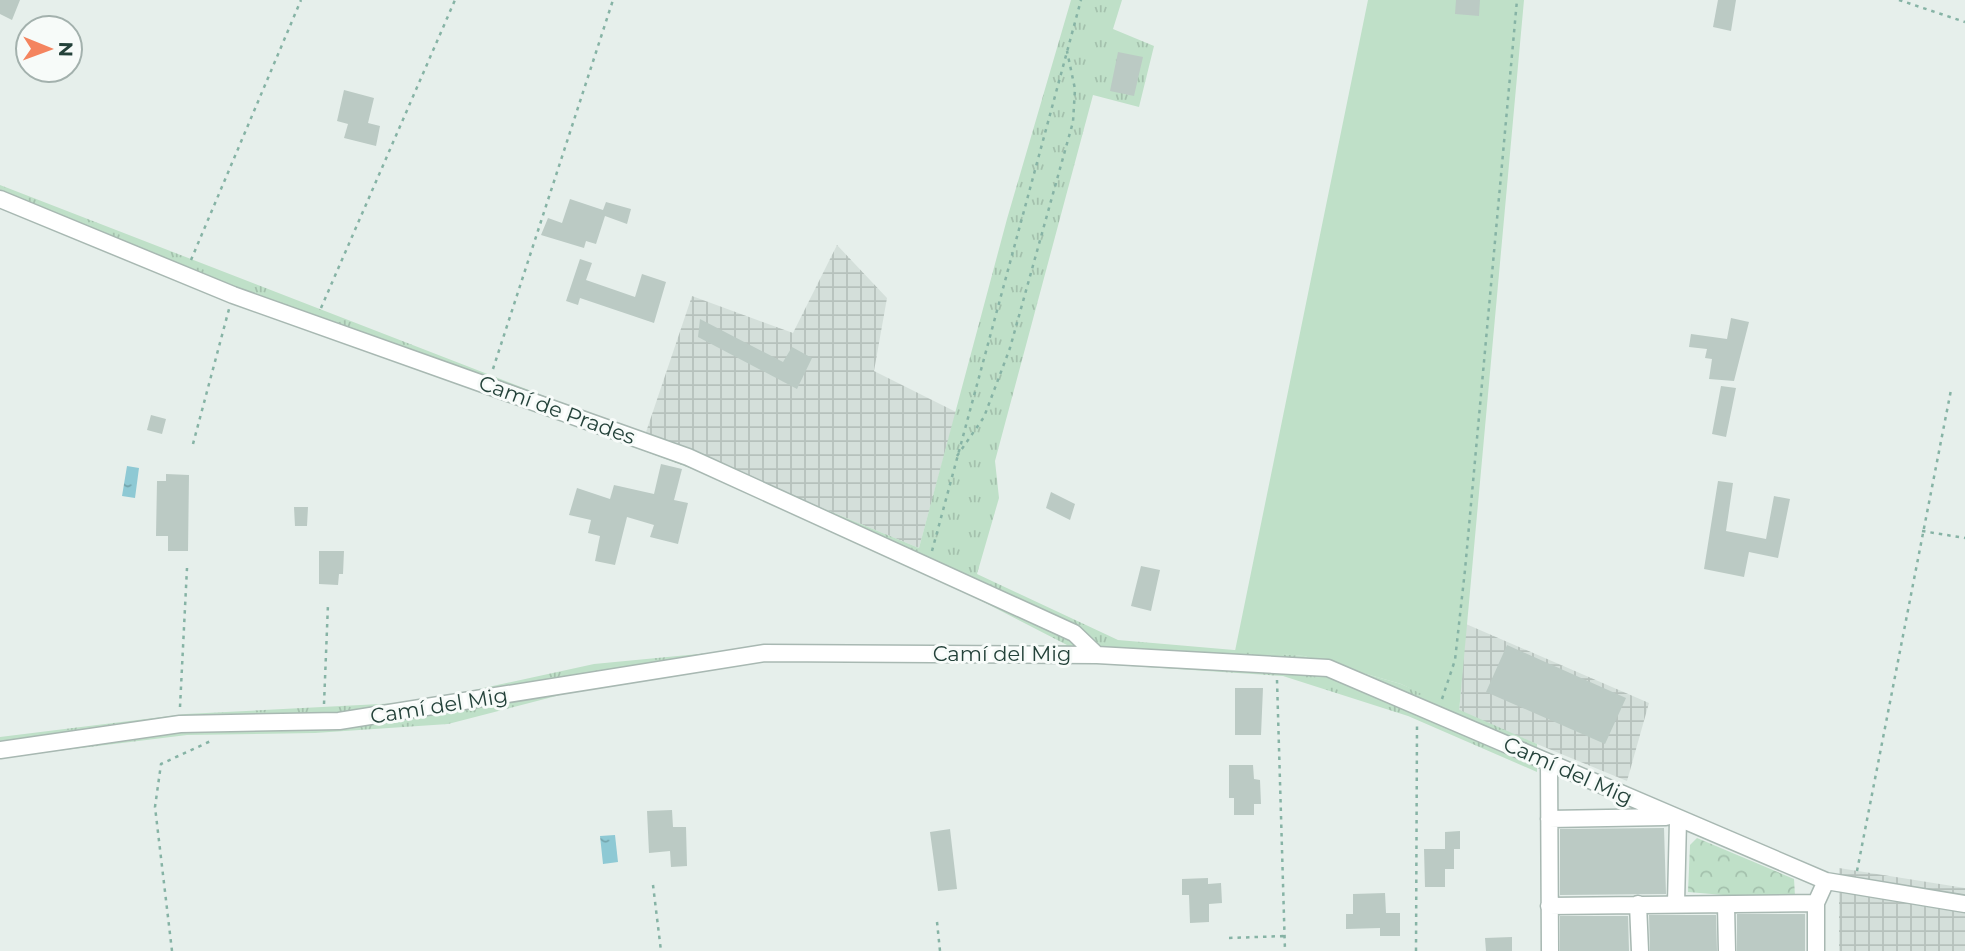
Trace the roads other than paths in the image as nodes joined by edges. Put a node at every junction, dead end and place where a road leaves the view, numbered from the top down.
1 (0, 199) edge
2 (1097, 655) junction
3 (0, 750) edge
4 (1549, 763) junction
5 (1549, 819) junction
6 (1675, 819) junction
7 (1826, 881) junction
8 (1676, 903) junction
9 (1639, 904) junction
10 (1816, 904) junction
11 (1965, 904) edge
12 (1726, 905) junction
13 (1549, 906) junction
14 (1550, 951) edge
15 (1640, 951) edge
16 (1727, 951) edge
17 (1816, 951) edge

1 - 2 street, Camí de Prades
2 - 3 street, Camí del Mig
2 - 4 street, Camí del Mig
4 - 5 street
4 - 6 street, Camí del Mig
5 - 6 street
5 - 13 street
6 - 7 street, Camí del Mig
6 - 8 street
7 - 10 street
7 - 11 street, Camí del Mig
8 - 9 street
8 - 12 street
9 - 13 street
9 - 15 street
10 - 12 street
10 - 17 street
12 - 16 street
13 - 14 street

